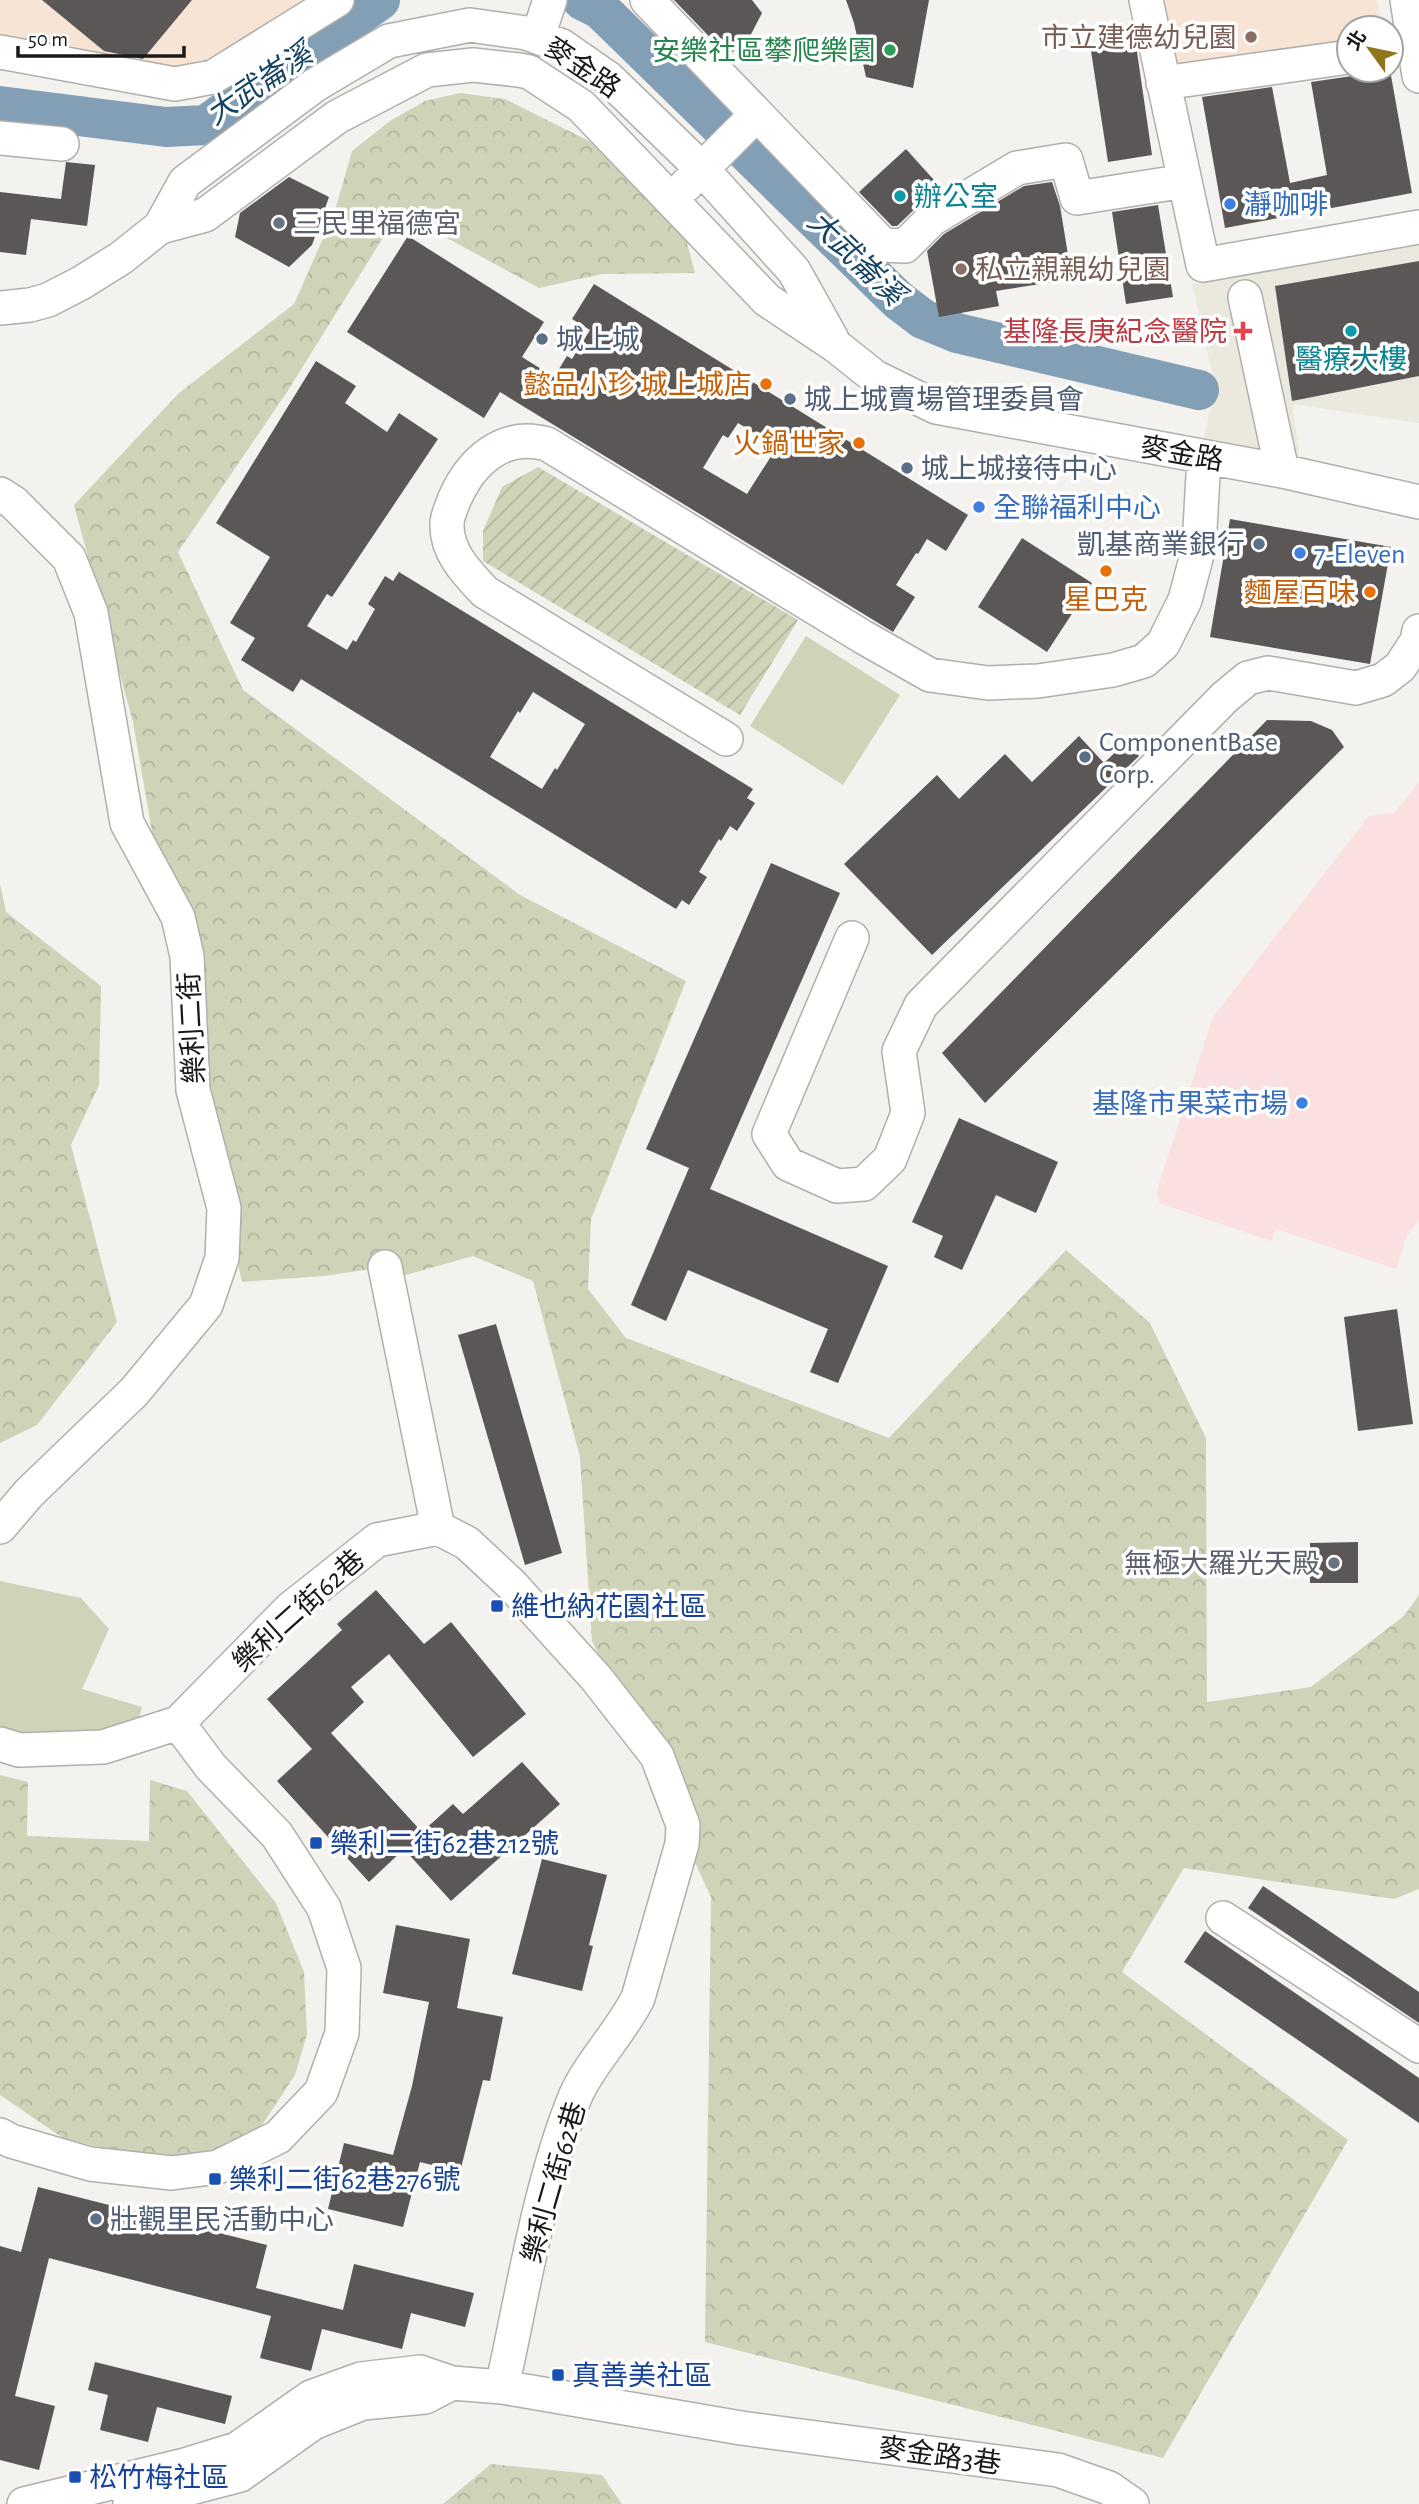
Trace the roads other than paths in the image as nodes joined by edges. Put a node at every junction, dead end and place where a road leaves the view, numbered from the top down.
1 (337, 0) edge
2 (647, 0) edge
3 (1146, 0) edge
4 (1407, 0) edge
5 (543, 19) edge
6 (0, 52) edge
7 (1408, 58) edge
8 (1335, 59) edge
9 (1163, 83) junction
10 (757, 114) junction
11 (0, 138) edge
12 (62, 144) dead end
13 (702, 169) junction
14 (1185, 181) junction
15 (672, 199) junction
16 (160, 227) junction
17 (1419, 227) edge
18 (1245, 297) dead end
19 (0, 308) edge
20 (836, 346) junction
21 (1204, 457) junction
22 (1282, 471) junction
23 (0, 494) edge
24 (1419, 502) edge
25 (1419, 631) edge
26 (726, 739) dead end
27 (852, 938) dead end
28 (385, 1267) dead end
29 (0, 1527) edge
30 (438, 1528) junction
31 (178, 1723) junction
32 (0, 1744) edge
33 (1223, 1918) dead end
34 (1419, 2046) edge
35 (0, 2135) edge
36 (502, 2387) junction
37 (188, 2477) junction
38 (24, 2504) edge
39 (130, 2504) edge
40 (1132, 2504) edge

1 - 6 street
2 - 10 street
3 - 9 street
4 - 7 street
5 - 13 street, 麥金路
5 - 16 street, 麥金路
8 - 9 street
9 - 14 street
10 - 13 street
10 - 14 street
11 - 12 street
13 - 15 street
13 - 20 street, 麥金路
14 - 17 street
15 - 16 street, 麥金路
15 - 20 street, 麥金路
16 - 19 street, 麥金路
18 - 22 street
20 - 21 street, 麥金路
21 - 22 street, 麥金路
21 - 26 street
22 - 24 street, 麥金路
23 - 29 street, 樂利二街
25 - 27 street
28 - 30 street
30 - 31 street, 樂利二街62巷
30 - 36 street, 樂利二街62巷
31 - 32 street
31 - 35 street
33 - 34 street
36 - 37 street
36 - 40 street, 麥金路3巷
37 - 38 street
37 - 39 street

